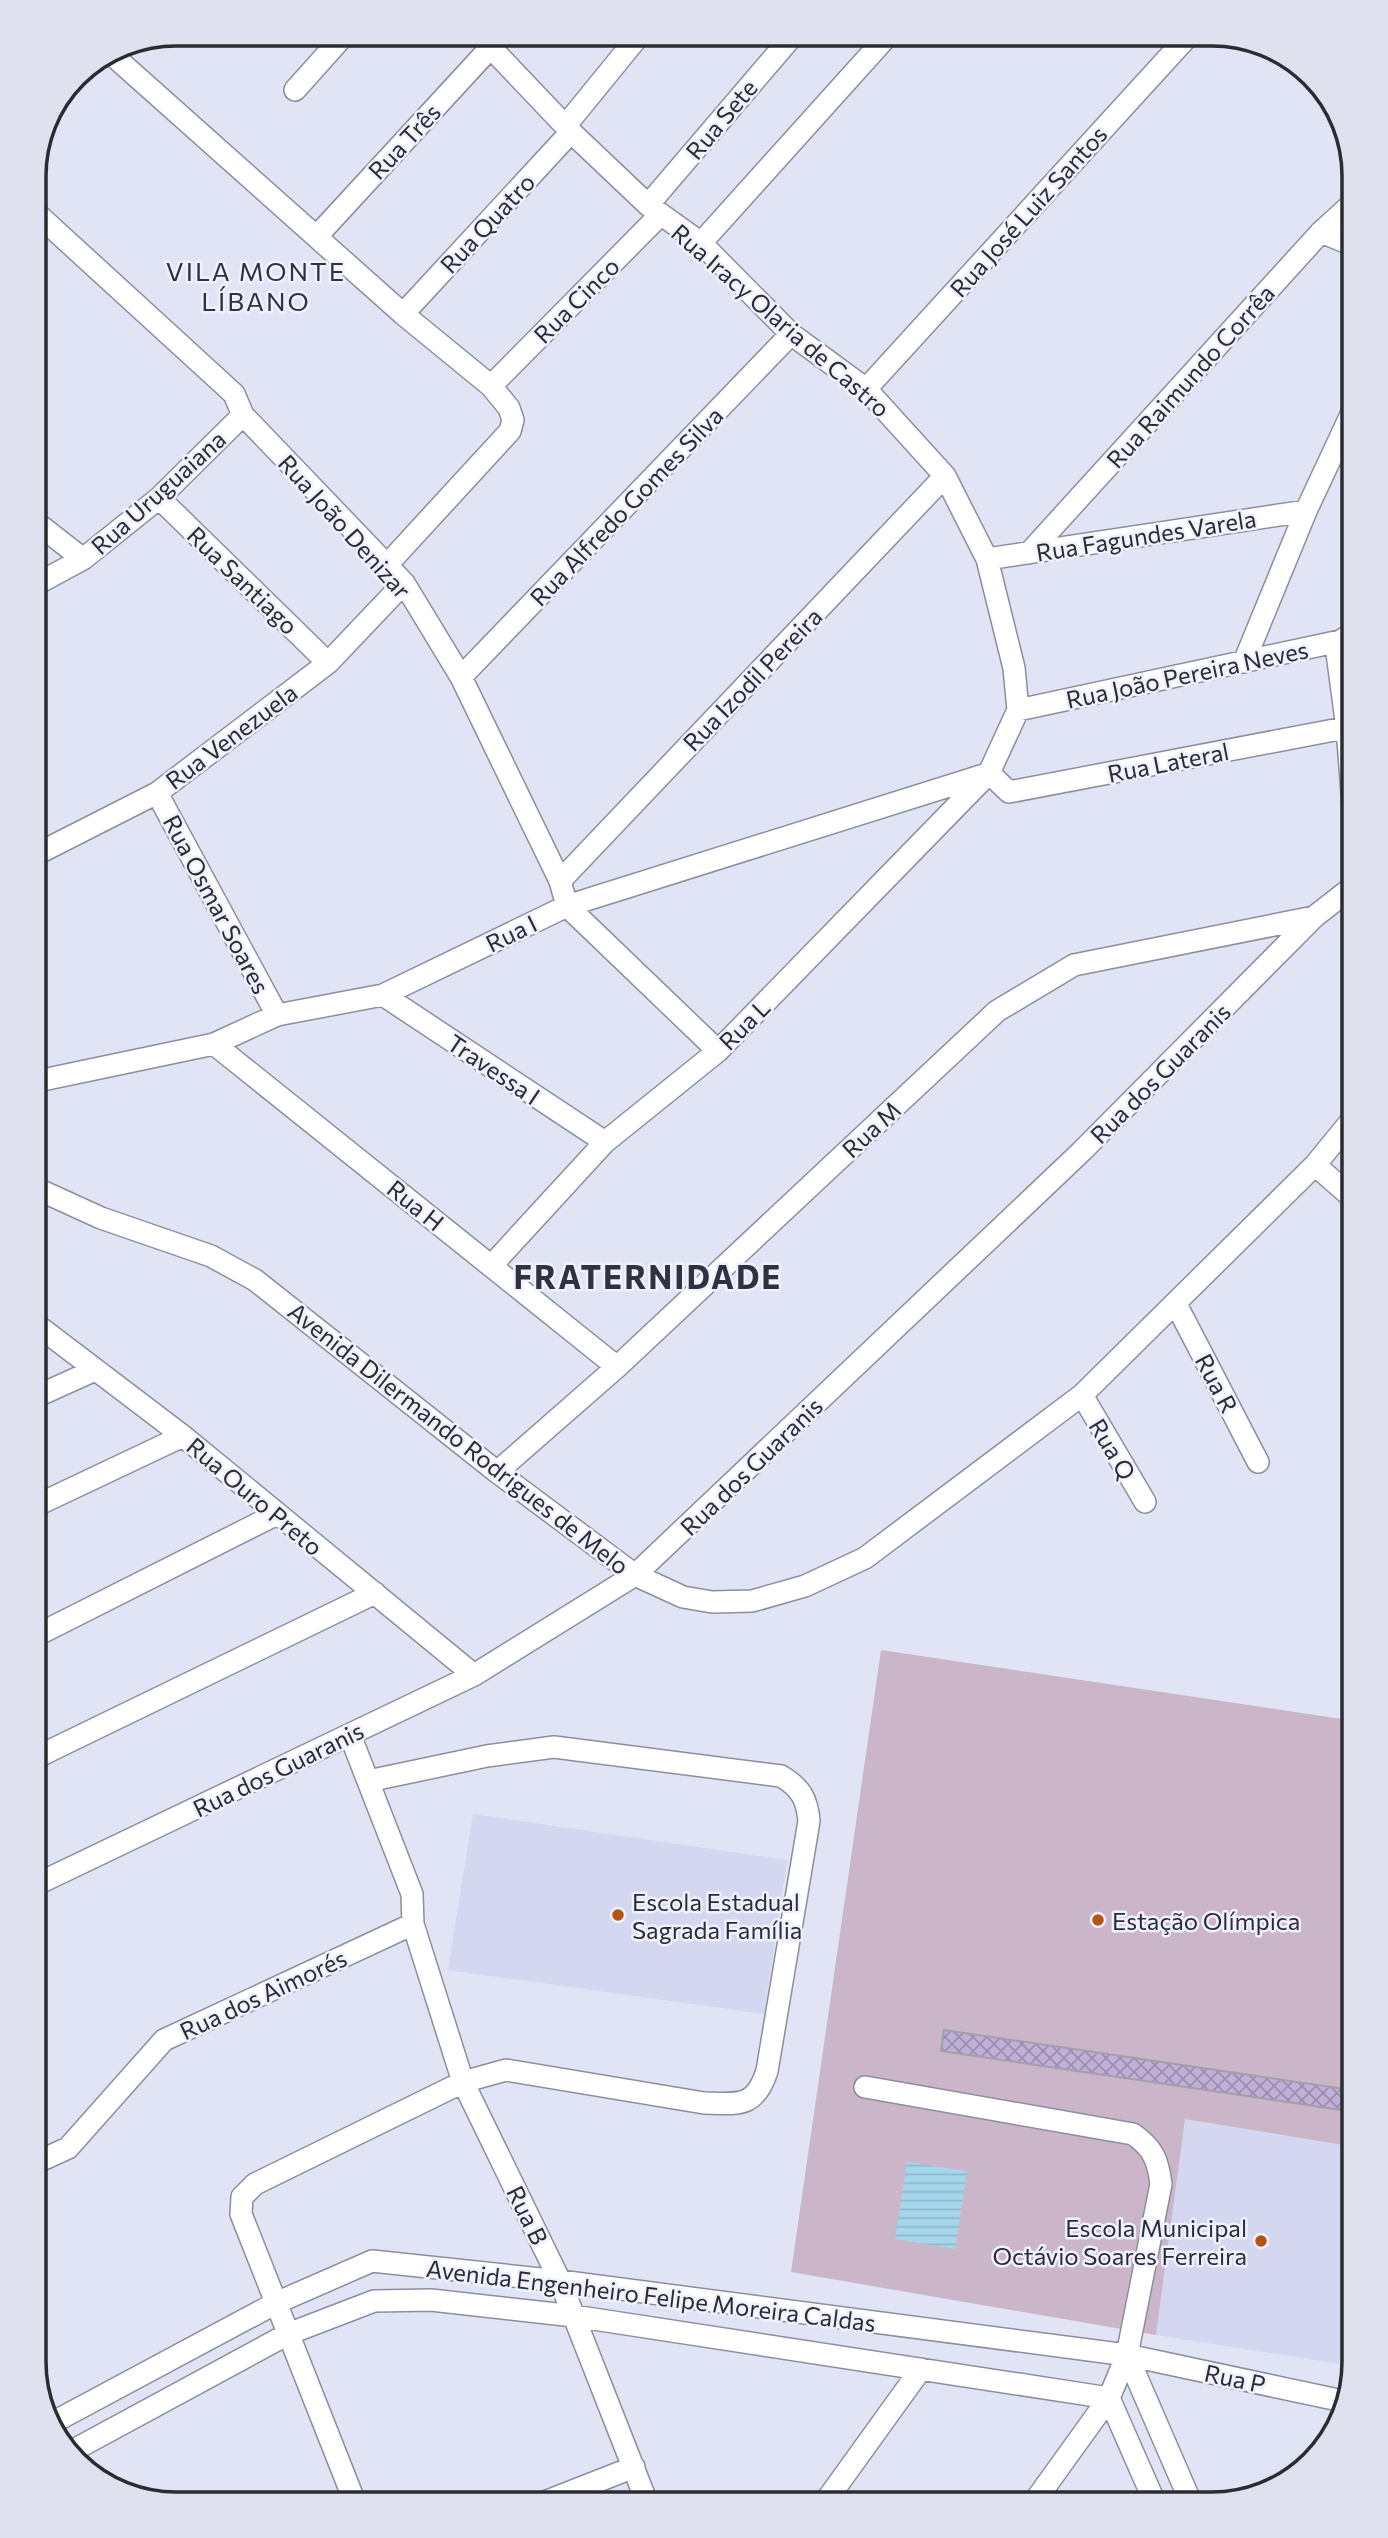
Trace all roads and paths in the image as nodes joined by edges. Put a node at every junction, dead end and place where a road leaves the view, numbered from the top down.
1 (334, 46) edge
2 (475, 46) edge
3 (491, 46) edge
4 (631, 46) edge
5 (784, 46) edge
6 (878, 46) edge
7 (1178, 46) edge
8 (117, 59) edge
9 (295, 90) dead end
10 (568, 128) junction
11 (654, 210) junction
12 (1342, 213) edge
13 (46, 222) edge
14 (1321, 232) junction
15 (317, 236) junction
16 (1342, 241) edge
17 (701, 243) junction
18 (403, 314) junction
19 (792, 334) junction
20 (491, 386) junction
21 (866, 389) junction
22 (243, 415) junction
23 (1342, 434) edge
24 (945, 476) junction
25 (159, 498) junction
26 (1306, 511) junction
27 (46, 530) edge
28 (1029, 553) junction
29 (83, 559) junction
30 (987, 559) junction
31 (386, 566) junction
32 (46, 579) edge
33 (404, 583) junction
34 (1342, 638) edge
35 (1342, 645) edge
36 (1244, 662) junction
37 (328, 663) junction
38 (461, 677) junction
39 (1342, 679) edge
40 (1018, 710) junction
41 (1342, 729) edge
42 (989, 773) junction
43 (157, 793) junction
44 (46, 849) edge
45 (560, 881) junction
46 (1342, 895) edge
47 (567, 906) junction
48 (1314, 917) junction
49 (383, 995) junction
50 (277, 1016) junction
51 (214, 1044) junction
52 (718, 1051) junction
53 (46, 1079) edge
54 (1342, 1132) edge
55 (605, 1142) junction
56 (1315, 1165) junction
57 (1342, 1189) edge
58 (46, 1193) edge
59 (492, 1265) junction
60 (1176, 1304) junction
61 (46, 1332) edge
62 (617, 1367) junction
63 (94, 1370) junction
64 (46, 1392) edge
65 (1082, 1395) junction
66 (183, 1436) junction
67 (1258, 1462) dead end
68 (498, 1472) junction
69 (46, 1501) edge
70 (1144, 1502) dead end
71 (275, 1515) junction
72 (635, 1575) junction
73 (375, 1593) junction
74 (46, 1630) edge
75 (474, 1675) junction
76 (350, 1735) junction
77 (46, 1753) edge
78 (368, 1781) junction
79 (46, 1880) edge
80 (413, 1924) junction
81 (463, 2082) junction
82 (865, 2087) dead end
83 (46, 2158) edge
84 (560, 2281) junction
85 (276, 2303) junction
86 (574, 2316) junction
87 (288, 2334) junction
88 (1127, 2355) junction
89 (921, 2368) junction
90 (1109, 2398) junction
91 (1337, 2400) edge
92 (59, 2419) edge
93 (77, 2448) edge
94 (634, 2467) junction
95 (351, 2492) edge
96 (570, 2492) edge
97 (643, 2492) edge
98 (832, 2492) edge
99 (1041, 2492) edge
100 (1150, 2492) edge
101 (1186, 2492) edge

1 - 9 street
2 - 15 street, Rua Três
3 - 10 street, Rua Iracy Olaria de Castro
4 - 10 street, Rua Quatro
5 - 11 street, Rua Sete
6 - 17 street
7 - 21 street, Rua José Luiz Santos
8 - 15 street
10 - 11 street, Rua Iracy Olaria de Castro
10 - 18 street, Rua Quatro
11 - 17 street, Rua Iracy Olaria de Castro
11 - 20 street, Rua Cinco
12 - 14 street, Rua Raimundo Corrêa
13 - 22 street, Rua João Denizar
14 - 16 street
14 - 28 street, Rua Raimundo Corrêa
15 - 18 street
17 - 19 street, Rua Iracy Olaria de Castro
18 - 20 street
19 - 21 street, Rua Iracy Olaria de Castro
19 - 38 street, Rua Alfredo Gomes Silva
20 - 31 street
21 - 24 street, Rua Iracy Olaria de Castro
22 - 25 street, Rua Uruguaiana
22 - 31 street, Rua João Denizar
23 - 26 street
24 - 30 street, Rua Iracy Olaria de Castro
24 - 45 street, Rua Izodil Pereira
25 - 29 street, Rua Uruguaiana
25 - 37 street, Rua Santiago
26 - 28 street, Rua Fagundes Varela
26 - 36 street
27 - 29 street
28 - 30 street, Rua Fagundes Varela
29 - 32 street, Rua Uruguaiana
30 - 40 street, Rua Iracy Olaria de Castro
31 - 33 street, Rua João Denizar
33 - 37 street, Rua Venezuela
33 - 38 street, Rua João Denizar
34 - 36 street, Rua João Pereira Neves
35 - 39 street
36 - 40 street, Rua João Pereira Neves
37 - 43 street, Rua Venezuela
38 - 45 street, Rua João Denizar
40 - 42 street
41 - 42 street, Rua Lateral
42 - 47 street, Rua I
42 - 52 street, Rua L
43 - 44 street, Rua Venezuela
43 - 50 street, Rua Osmar Soares
45 - 47 street, Rua João Denizar
46 - 48 street, Rua dos Guaranis
47 - 49 street, Rua I
47 - 52 street
48 - 62 street, Rua M
48 - 72 street, Rua dos Guaranis
49 - 50 street, Rua I
49 - 55 street, Travessa I
50 - 51 street, Rua I
51 - 53 street, Rua I
51 - 59 street, Rua H
52 - 55 street, Rua L
54 - 56 street, Avenida Dilermando Rodrigues de Melo
55 - 59 street, Rua L
56 - 57 street
56 - 60 street, Avenida Dilermando Rodrigues de Melo
58 - 68 street, Avenida Dilermando Rodrigues de Melo
59 - 62 street, Rua H
60 - 65 street, Avenida Dilermando Rodrigues de Melo
60 - 67 street, Rua R
61 - 63 street, Rua Ouro Preto
62 - 68 street, Rua M
63 - 64 street
63 - 66 street, Rua Ouro Preto
65 - 70 street, Rua Q
65 - 72 street, Avenida Dilermando Rodrigues de Melo
66 - 69 street
66 - 71 street, Rua Ouro Preto
68 - 72 street, Avenida Dilermando Rodrigues de Melo
71 - 73 street, Rua Ouro Preto
71 - 74 street
72 - 75 street, Rua dos Guaranis
73 - 75 street, Rua Ouro Preto
73 - 77 street
75 - 76 street, Rua dos Guaranis
76 - 78 street, Rua B
76 - 79 street, Rua dos Guaranis
78 - 80 street, Rua B
78 - 81 street
80 - 81 street, Rua B
80 - 83 street, Rua dos Aimorés
81 - 84 street, Rua B
81 - 85 street
82 - 88 street
84 - 85 street, Avenida Engenheiro Felipe Moreira Caldas
84 - 86 street, Rua B
84 - 88 street, Avenida Engenheiro Felipe Moreira Caldas
85 - 87 street
85 - 92 street, Avenida Engenheiro Felipe Moreira Caldas
86 - 87 street, Avenida Engenheiro Felipe Moreira Caldas
86 - 89 street, Avenida Engenheiro Felipe Moreira Caldas
86 - 94 street, Rua B
87 - 93 street, Avenida Engenheiro Felipe Moreira Caldas
87 - 95 street
88 - 90 street
88 - 91 street, Rua P
88 - 101 street
89 - 90 street, Avenida Engenheiro Felipe Moreira Caldas
89 - 98 street
90 - 99 street
90 - 100 street
94 - 96 street
94 - 97 street, Rua B

